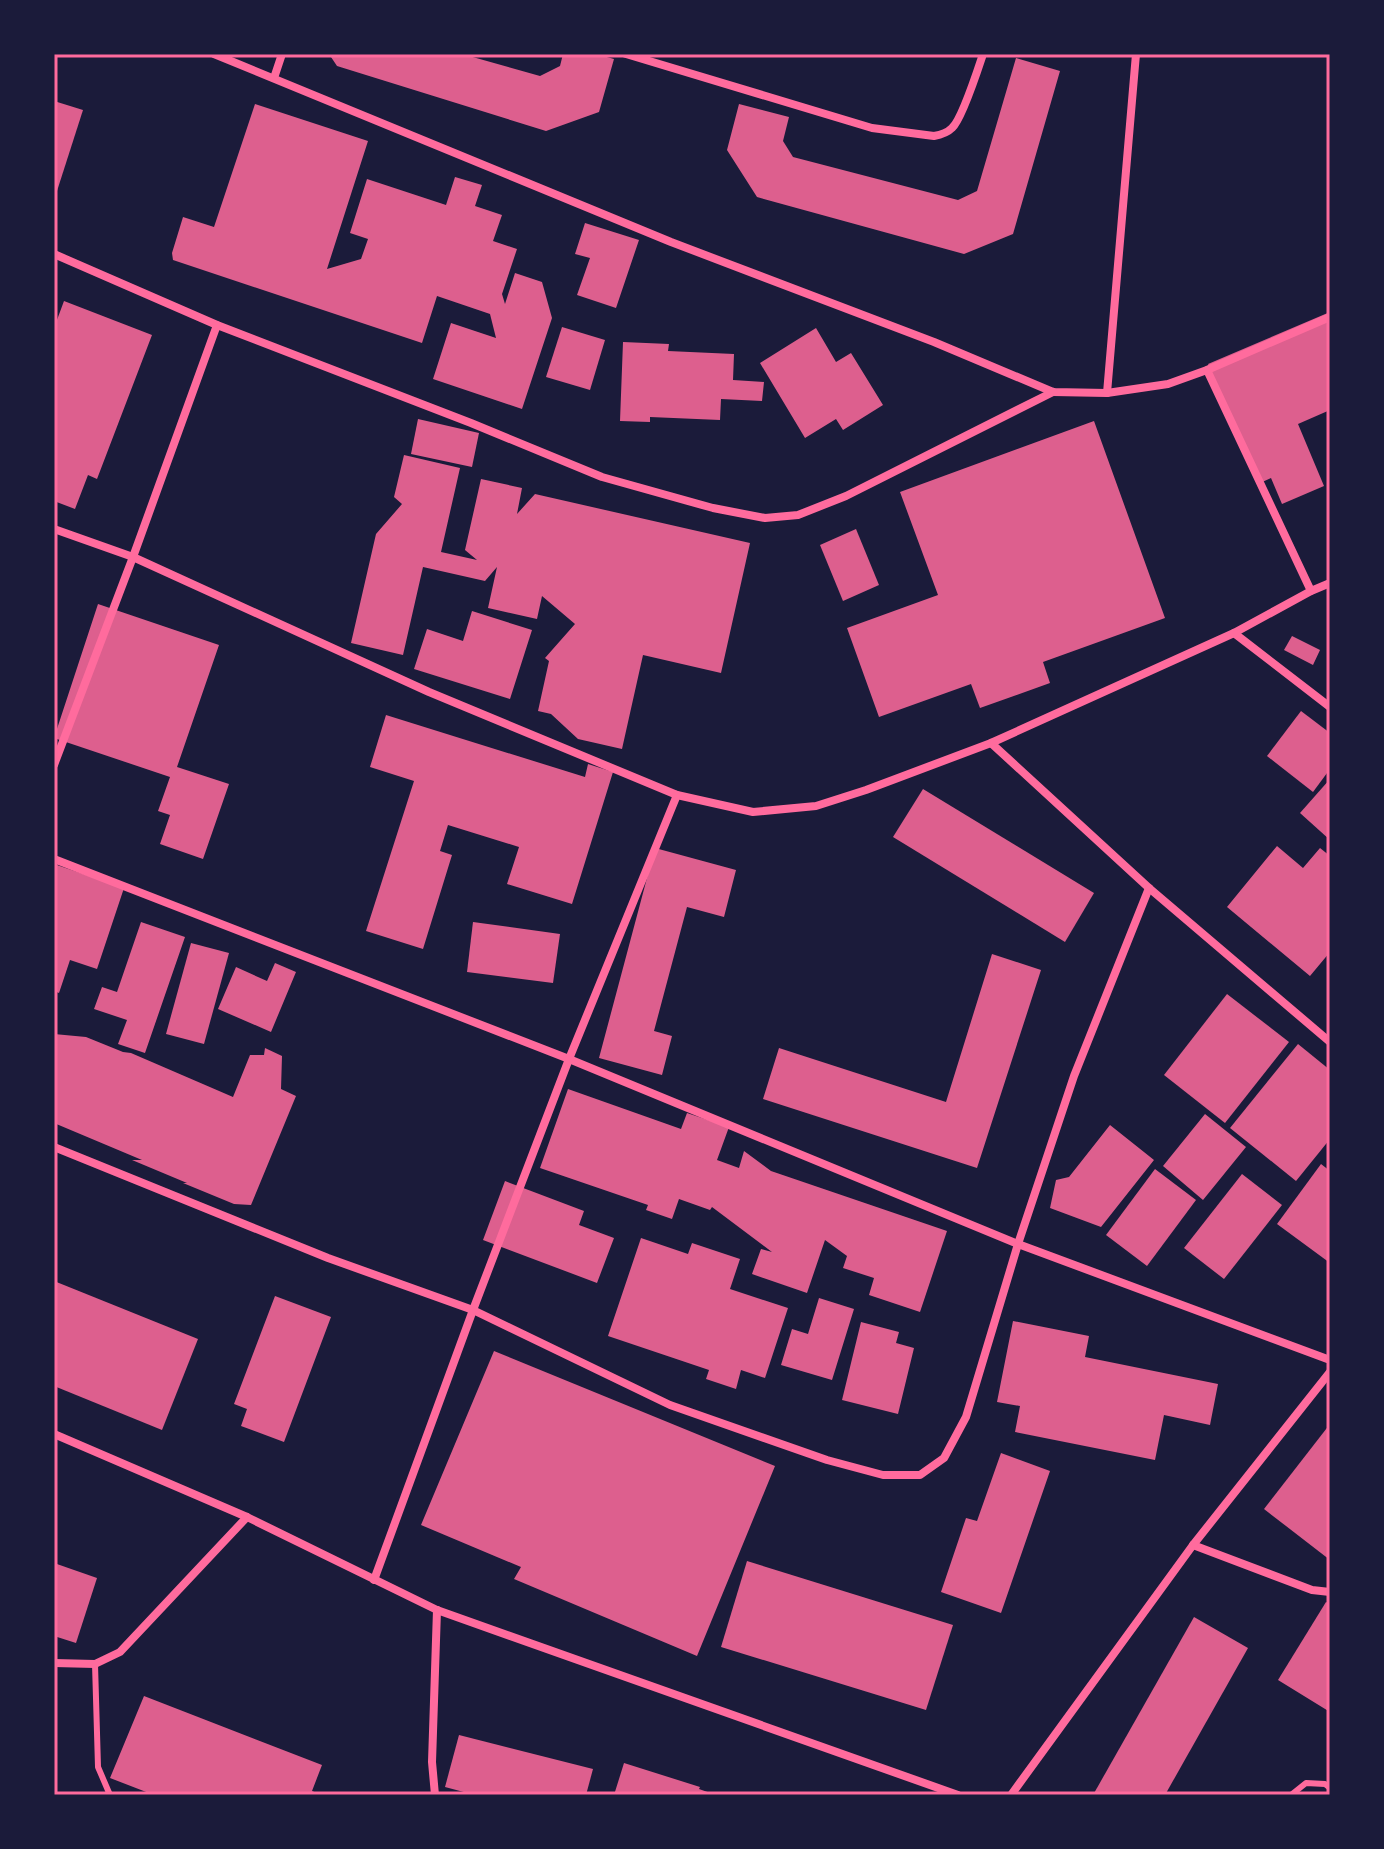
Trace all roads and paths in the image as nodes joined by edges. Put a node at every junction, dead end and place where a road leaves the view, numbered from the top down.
1 (214, 54) edge
2 (282, 54) edge
3 (626, 54) edge
4 (983, 54) edge
5 (1136, 54) edge
6 (274, 78) junction
7 (54, 254) edge
8 (1330, 317) edge
9 (217, 325) junction
10 (1207, 370) junction
11 (1053, 392) junction
12 (1107, 393) junction
13 (54, 529) edge
14 (133, 557) junction
15 (1330, 583) edge
16 (1311, 591) junction
17 (1234, 633) junction
18 (1330, 707) edge
19 (991, 743) junction
20 (54, 765) edge
21 (677, 795) junction
22 (54, 859) edge
23 (1149, 888) junction
24 (1330, 1042) edge
25 (569, 1059) junction
26 (54, 1147) edge
27 (1018, 1244) junction
28 (473, 1310) junction
29 (1330, 1360) edge
30 (1330, 1372) edge
31 (54, 1434) edge
32 (247, 1517) junction
33 (1193, 1545) junction
34 (374, 1580) junction
35 (1330, 1592) edge
36 (437, 1610) junction
37 (54, 1663) edge
38 (95, 1664) junction
39 (1330, 1788) edge
40 (110, 1795) edge
41 (435, 1795) edge
42 (958, 1795) edge
43 (1011, 1795) edge
44 (1291, 1795) edge

1 - 6 street
2 - 6 street
3 - 4 street
5 - 12 street
6 - 11 street
7 - 9 street
8 - 10 street
9 - 11 street
9 - 14 street
10 - 12 street
10 - 16 street
11 - 12 street
13 - 14 street
14 - 20 street
14 - 21 street
15 - 16 street
16 - 17 street
17 - 18 street
17 - 19 street
19 - 21 street
19 - 23 street
21 - 25 street
22 - 25 street
23 - 24 street
23 - 27 street
25 - 27 street
25 - 28 street
26 - 28 street
27 - 28 street
27 - 29 street
28 - 34 street
30 - 33 street
31 - 32 street
32 - 34 street
32 - 38 street
33 - 35 street
33 - 43 street
34 - 36 street
36 - 41 street
36 - 42 street
37 - 38 street
38 - 40 lane
39 - 44 lane

